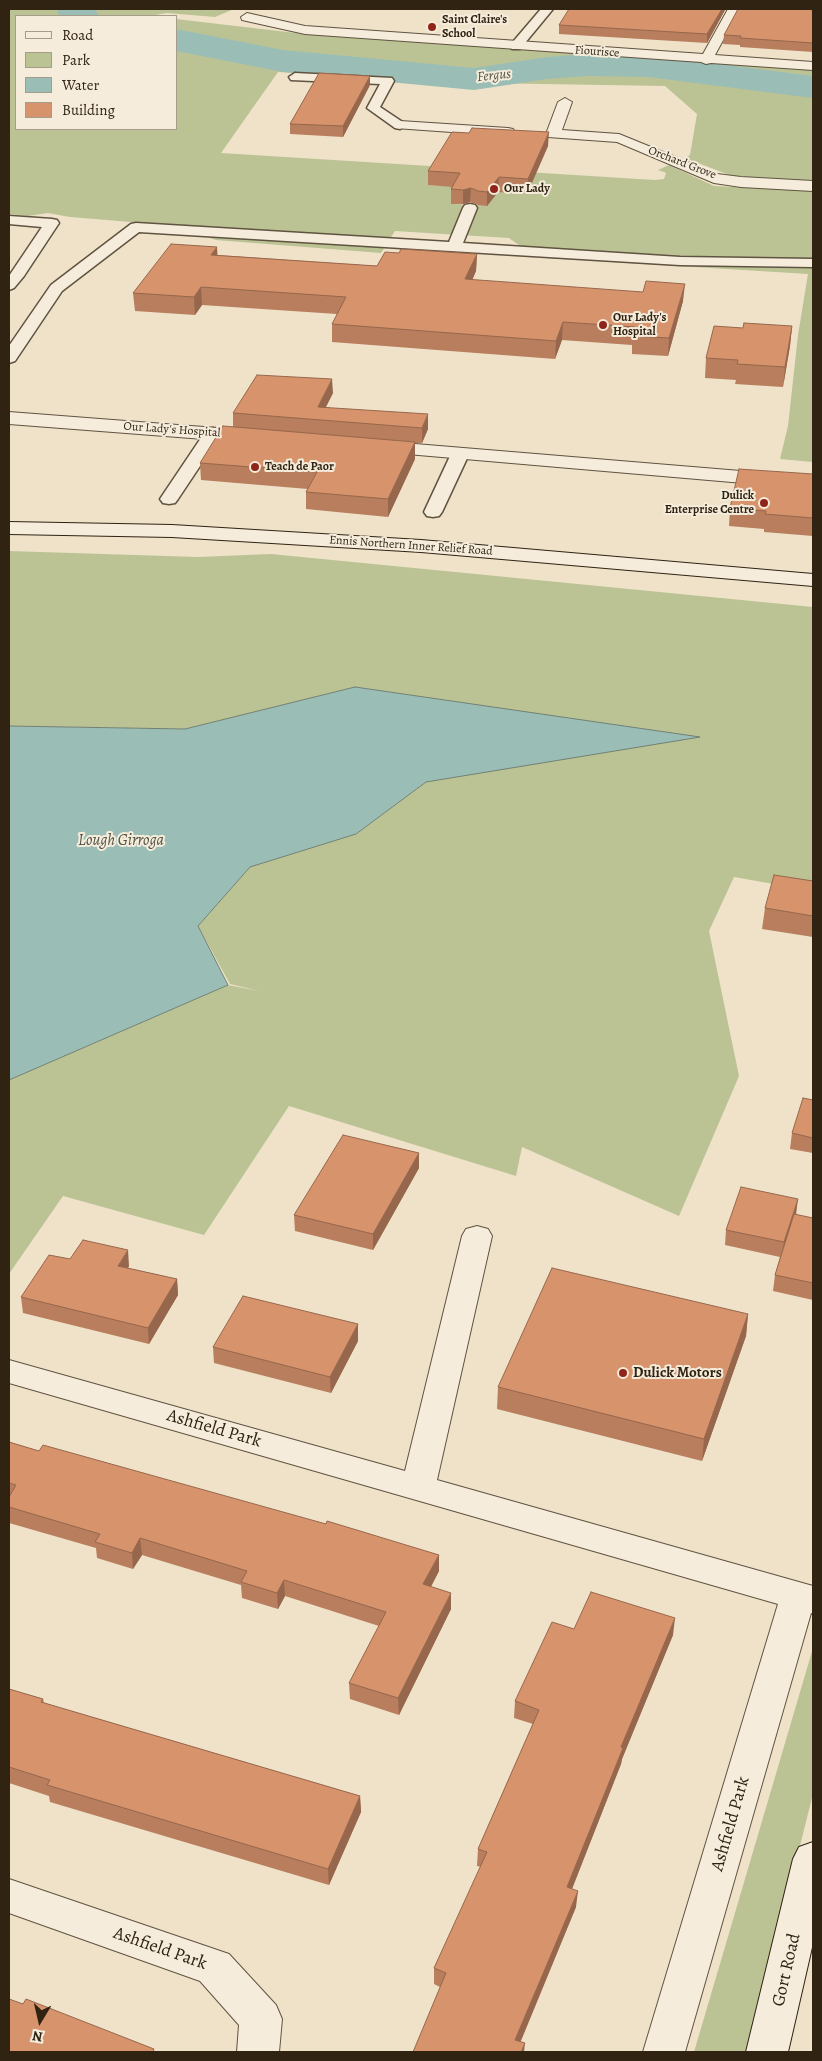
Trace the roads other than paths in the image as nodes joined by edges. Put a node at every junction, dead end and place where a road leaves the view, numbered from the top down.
1 (547, 9) edge
2 (734, 9) edge
3 (247, 17) dead end
4 (516, 46) junction
5 (706, 60) junction
6 (813, 66) edge
7 (295, 77) dead end
8 (565, 102) dead end
9 (400, 125) joint
10 (524, 133) edge
11 (813, 186) edge
12 (470, 208) edge
13 (9, 220) edge
14 (454, 247) junction
15 (813, 262) edge
16 (9, 286) edge
17 (9, 358) edge
18 (9, 418) edge
19 (213, 434) junction
20 (272, 438) edge
21 (361, 446) edge
22 (460, 454) junction
23 (813, 483) edge
24 (169, 499) dead end
25 (433, 512) dead end
26 (9, 528) edge
27 (813, 580) edge
28 (478, 1236) dead end
29 (9, 1372) edge
30 (418, 1489) junction
31 (806, 1598) edge
32 (813, 1858) edge
33 (9, 1896) edge
34 (258, 2052) edge
35 (664, 2052) edge
36 (767, 2052) edge

1 - 4 lane
2 - 5 street
3 - 4 street, Fiourisce
4 - 5 street, Fiourisce
5 - 6 street, Fiourisce
7 - 9 lane
8 - 11 street, Orchard Grove
9 - 10 street
12 - 14 lane
13 - 16 lane
14 - 15 lane
14 - 17 lane
18 - 19 street, Our Lady's Hospital
19 - 20 street, Our Lady's Hospital
19 - 24 lane
21 - 22 street
22 - 23 street
22 - 25 lane
26 - 27 street, Ennis Northern Inner Relief Road
28 - 30 street
29 - 30 street, Ashfield Park
30 - 31 street, Ashfield Park
31 - 35 street, Ashfield Park
32 - 36 street, Gort Road
33 - 34 street, Ashfield Park

